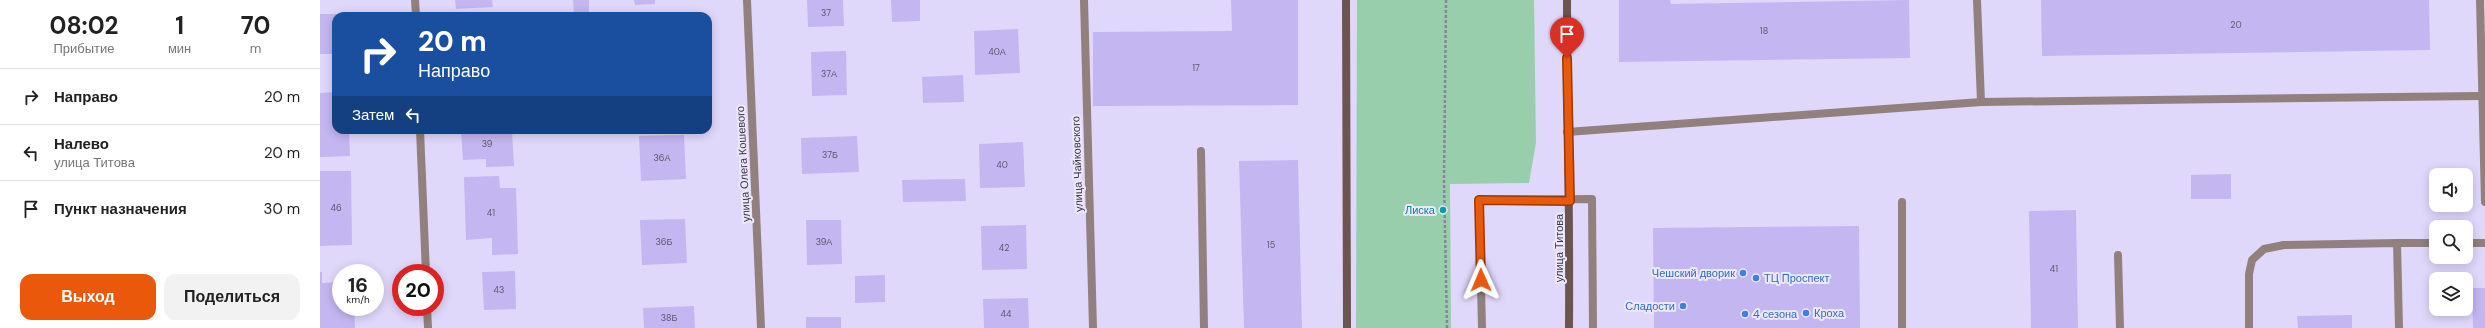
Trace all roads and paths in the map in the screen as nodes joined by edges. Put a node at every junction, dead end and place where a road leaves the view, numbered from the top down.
1 (415, 0) edge
2 (746, 0) edge
3 (1084, 0) edge
4 (1346, 0) edge
5 (1446, 0) edge
6 (1567, 0) edge
7 (1977, 0) edge
8 (2480, 0) edge
9 (416, 12) edge
10 (2481, 96) junction
11 (1981, 102) junction
12 (1567, 132) junction
13 (420, 134) edge
14 (1201, 151) dead end
15 (1570, 201) junction
16 (1902, 202) dead end
17 (2485, 202) edge
18 (2397, 243) junction
19 (2429, 243) edge
20 (2473, 243) edge
21 (2485, 243) edge
22 (2118, 255) dead end
23 (426, 264) edge
24 (427, 316) edge
25 (428, 328) edge
26 (761, 328) edge
27 (1093, 328) edge
28 (1204, 328) edge
29 (1347, 328) edge
30 (1447, 328) edge
31 (1482, 328) edge
32 (1569, 328) edge
33 (1593, 328) edge
34 (1902, 328) edge
35 (2120, 328) edge
36 (2249, 328) edge
37 (2399, 328) edge

1 - 9 street
2 - 26 street, улица Олега Кошевого
3 - 27 street, улица Чайковского
4 - 29 street
5 - 30 path
6 - 12 street, улица Титова
7 - 11 street
8 - 10 street
10 - 11 street
10 - 17 street
11 - 12 street
12 - 15 street, улица Титова
13 - 23 street
14 - 28 street
15 - 31 street
15 - 32 street, улица Титова
15 - 33 street
16 - 34 street
18 - 19 street
18 - 36 street
18 - 37 street
20 - 21 street
22 - 35 street
24 - 25 street

